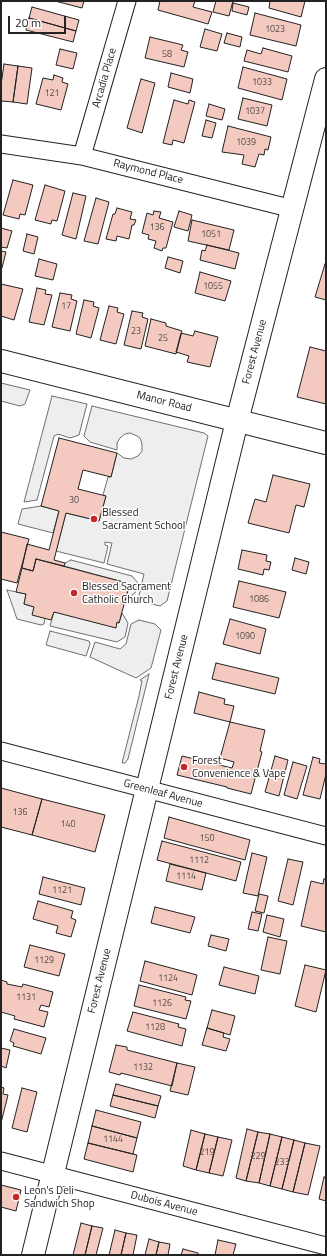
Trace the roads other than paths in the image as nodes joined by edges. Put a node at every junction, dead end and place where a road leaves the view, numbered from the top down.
1 (127, 1) edge
2 (326, 79) edge
3 (1, 144) edge
4 (82, 156) junction
5 (293, 209) junction
6 (1, 361) edge
7 (237, 421) junction
8 (326, 443) edge
9 (1, 752) edge
10 (147, 790) junction
11 (326, 836) edge
12 (1, 1161) edge
13 (52, 1174) junction
14 (326, 1246) edge
15 (33, 1255) edge

1 - 4 street, Arcadia Place
2 - 5 main road, Forest Avenue
3 - 4 street, Raymond Place
4 - 5 street, Raymond Place
5 - 7 main road, Forest Avenue
6 - 7 main road, Manor Road
7 - 8 main road, Manor Road
7 - 10 main road, Forest Avenue
9 - 10 street, Greenleaf Avenue
10 - 11 street, Greenleaf Avenue
10 - 13 main road, Forest Avenue
12 - 13 street, Dubois Avenue
13 - 14 street, Dubois Avenue
13 - 15 main road, Forest Avenue

